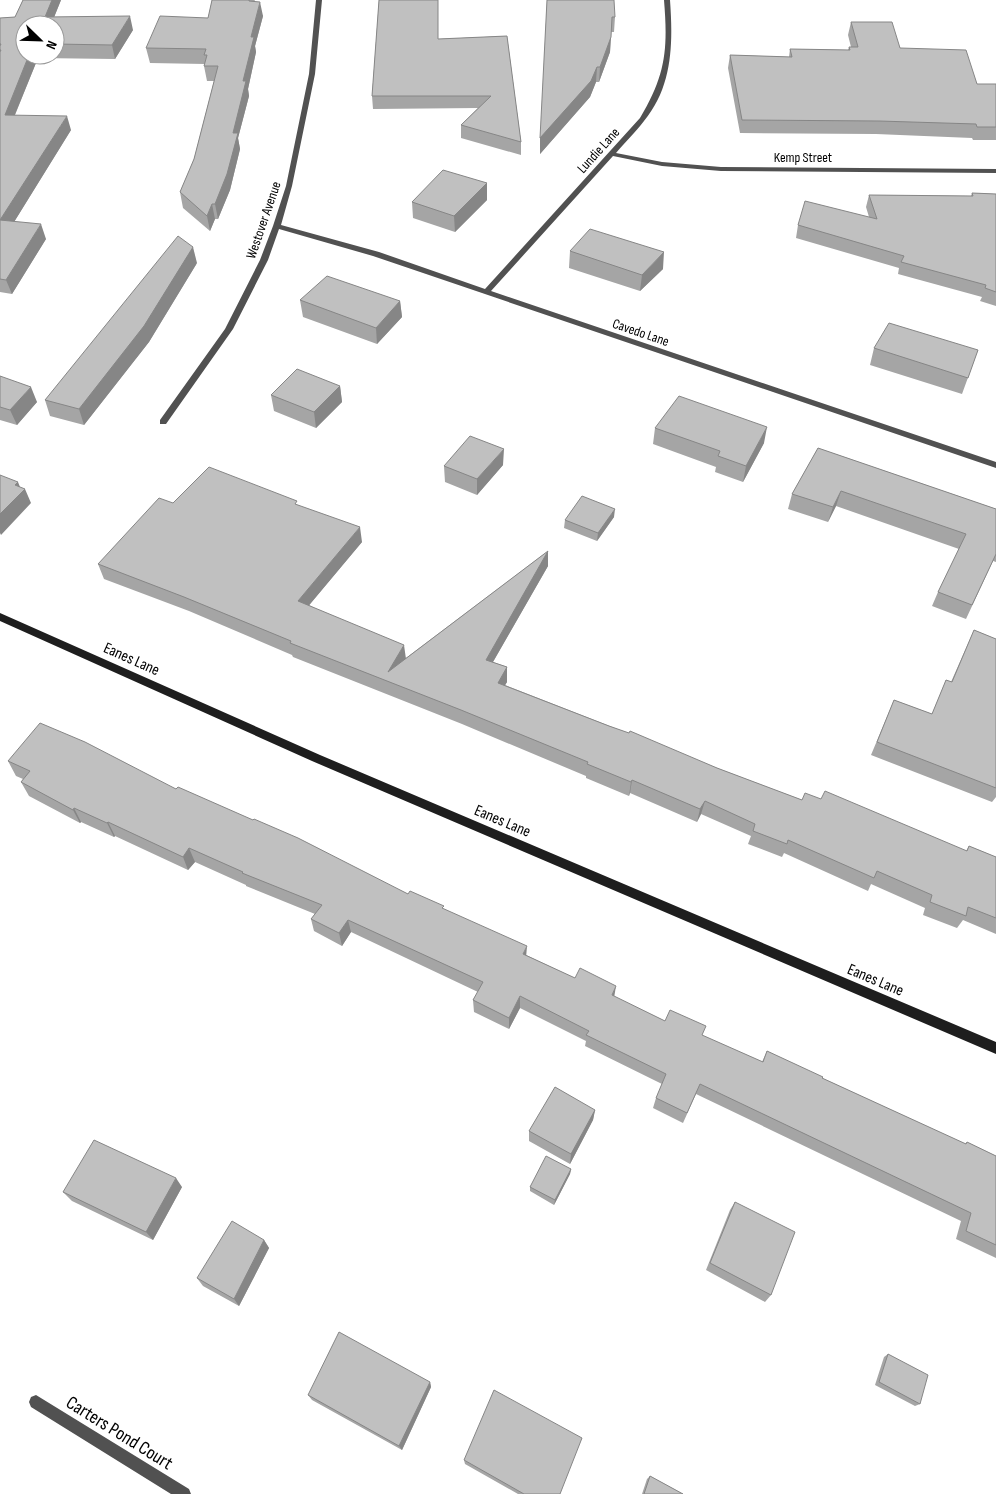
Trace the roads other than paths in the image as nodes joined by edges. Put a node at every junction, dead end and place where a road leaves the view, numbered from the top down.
1 (319, 0) edge
2 (667, 0) edge
3 (612, 154) junction
4 (996, 171) edge
5 (277, 226) junction
6 (487, 291) junction
7 (163, 422) dead end
8 (996, 465) edge
9 (0, 617) edge
10 (996, 1048) edge
11 (36, 1402) dead end
12 (184, 1494) edge

1 - 5 street, Westover Avenue
2 - 3 street, Lundie Lane
3 - 4 street, Kemp Street
3 - 6 street, Lundie Lane
5 - 6 street, Cavedo Lane
5 - 7 street, Westover Avenue
6 - 8 street, Cavedo Lane
9 - 10 street, Eanes Lane
11 - 12 street, Carters Pond Court

